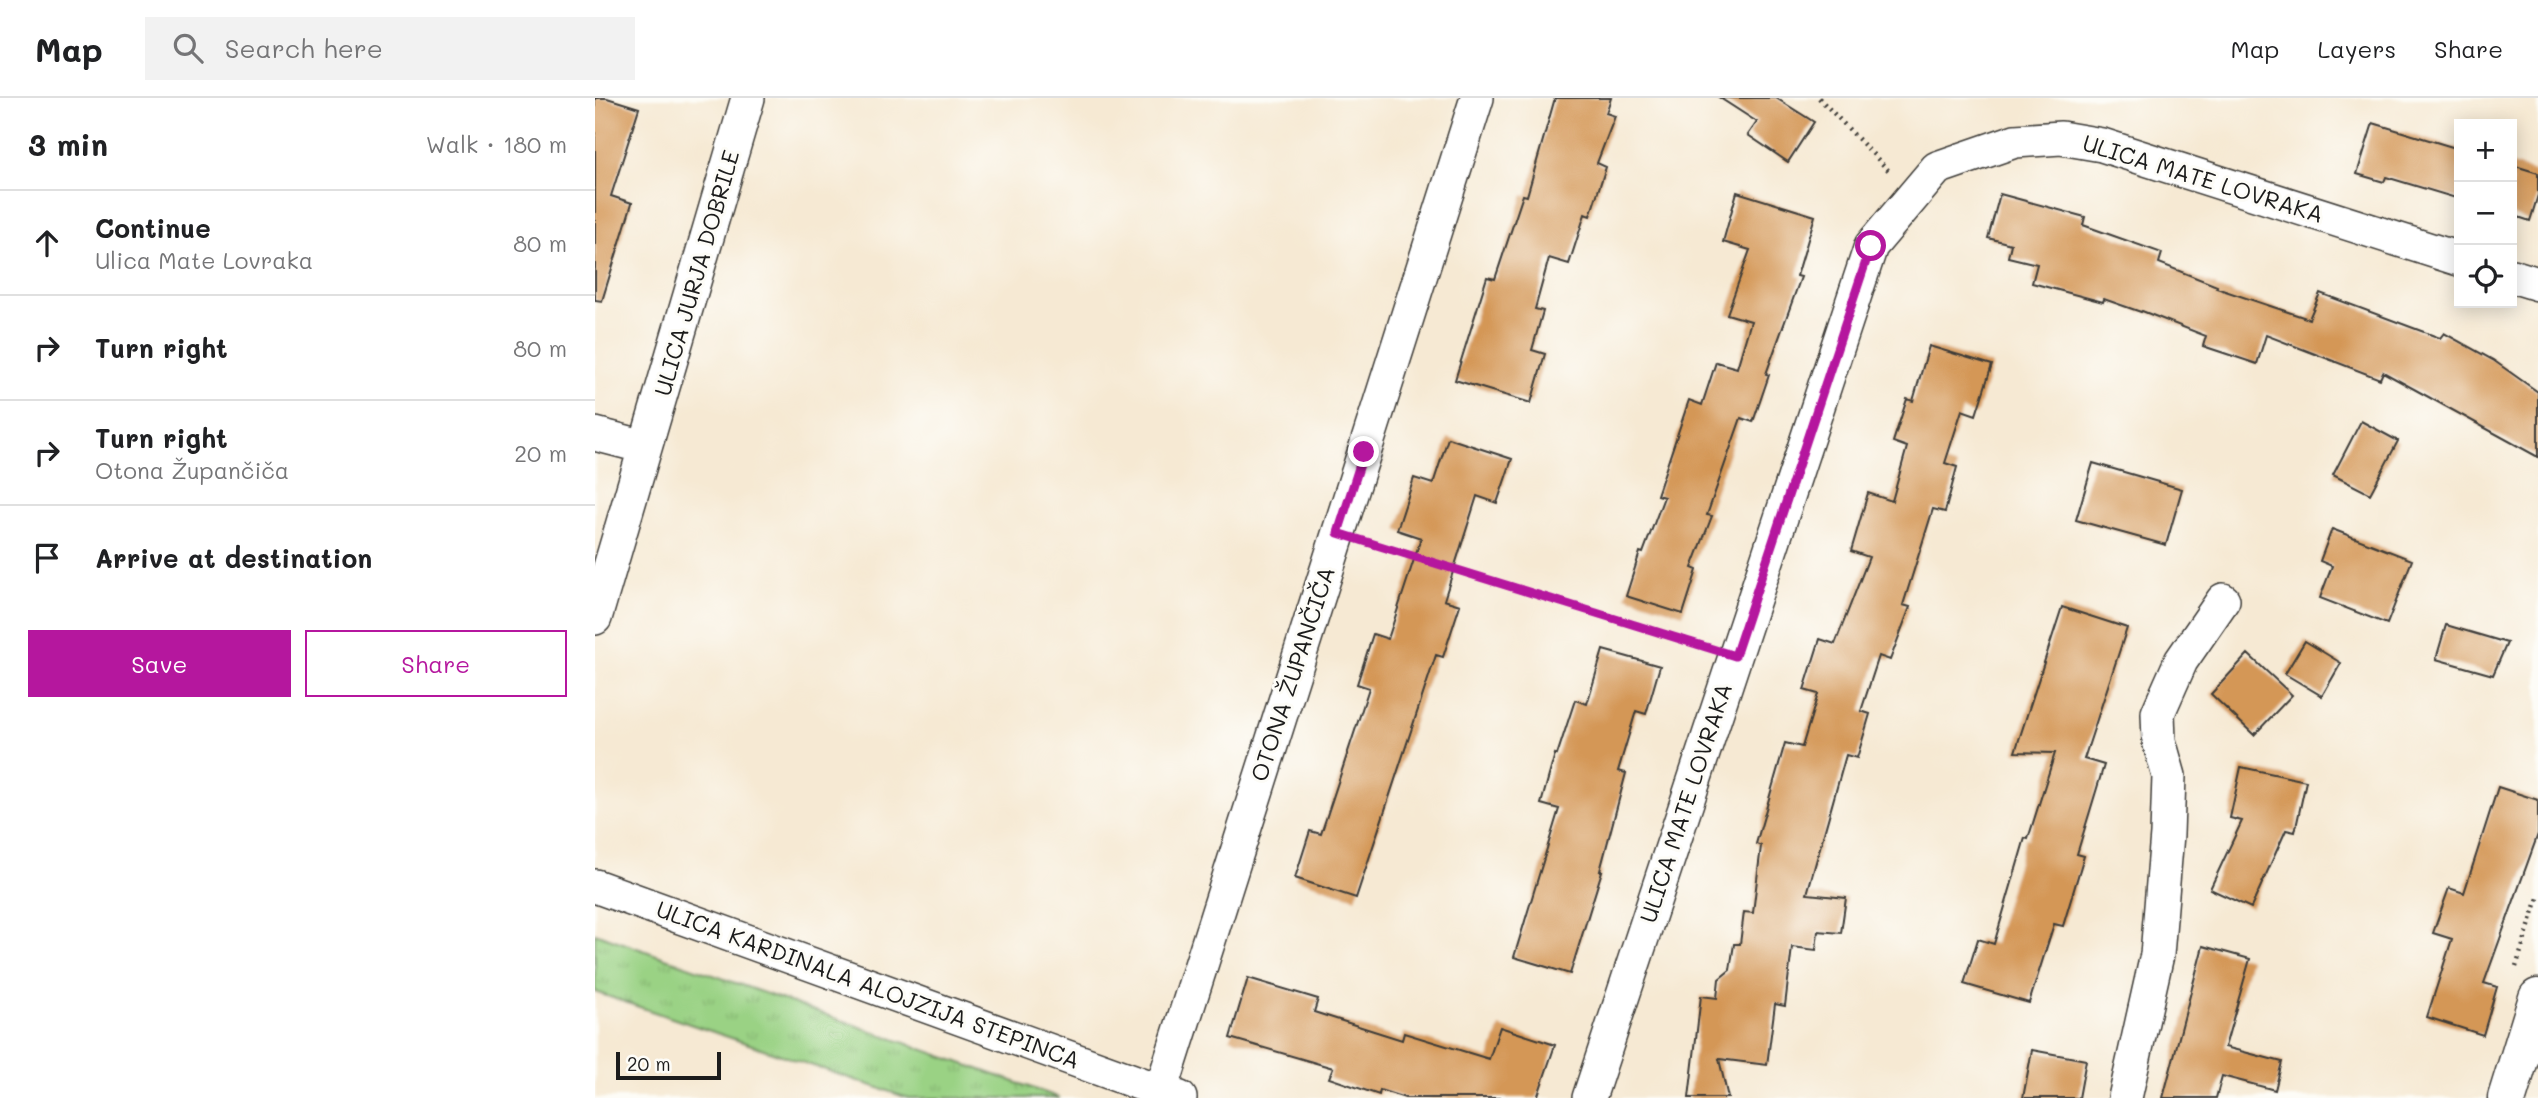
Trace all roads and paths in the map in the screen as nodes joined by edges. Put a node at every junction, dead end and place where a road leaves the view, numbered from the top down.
1 (748, 98) edge
2 (1478, 98) edge
3 (1819, 98) edge
4 (1912, 196) junction
5 (2454, 257) edge
6 (2517, 278) edge
7 (2538, 284) edge
8 (595, 434) edge
9 (645, 447) junction
10 (1338, 533) junction
11 (2223, 600) dead end
12 (595, 618) edge
13 (1735, 656) junction
14 (595, 886) edge
15 (2538, 998) edge
16 (1171, 1094) edge
17 (1588, 1098) edge
18 (2125, 1098) edge
19 (2507, 1098) edge

1 - 9 street, ULICA JURJA DOBRILE
2 - 10 street, OTONA ŽUPANČIČA
3 - 4 path
4 - 5 street, ULICA MATE LOVRAKA
4 - 13 street, ULICA MATE LOVRAKA
6 - 7 street
8 - 9 street
9 - 12 street, ULICA JURJA DOBRILE
10 - 13 path
10 - 16 street, OTONA ŽUPANČIČA
11 - 18 street
13 - 17 street, ULICA MATE LOVRAKA
14 - 16 street, ULICA KARDINALA ALOJZIJA STEPINCA
15 - 19 street

